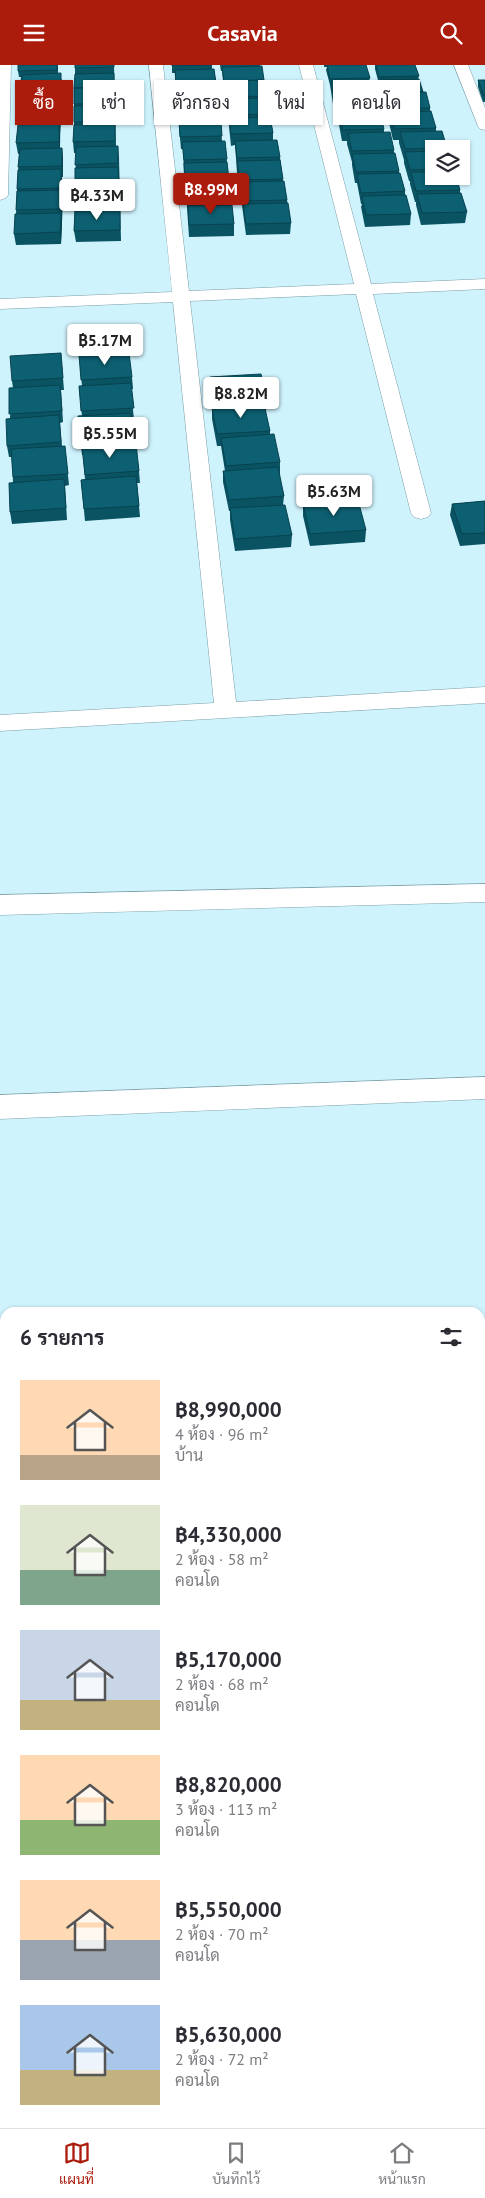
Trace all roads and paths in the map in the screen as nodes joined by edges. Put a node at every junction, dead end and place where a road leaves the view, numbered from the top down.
1 (4, 65) edge
2 (156, 65) edge
3 (306, 65) edge
4 (461, 65) edge
5 (485, 126) edge
6 (0, 195) edge
7 (485, 284) edge
8 (363, 289) junction
9 (182, 297) junction
10 (0, 304) edge
11 (420, 513) dead end
12 (485, 695) edge
13 (226, 709) junction
14 (0, 723) edge
15 (485, 893) edge
16 (0, 905) edge
17 (485, 1088) edge
18 (0, 1107) edge

1 - 6 street
2 - 9 street
3 - 8 street
4 - 5 street
7 - 8 street
8 - 9 street
8 - 11 street
9 - 10 street
9 - 13 street
12 - 13 street
13 - 14 street
15 - 16 street
17 - 18 street

